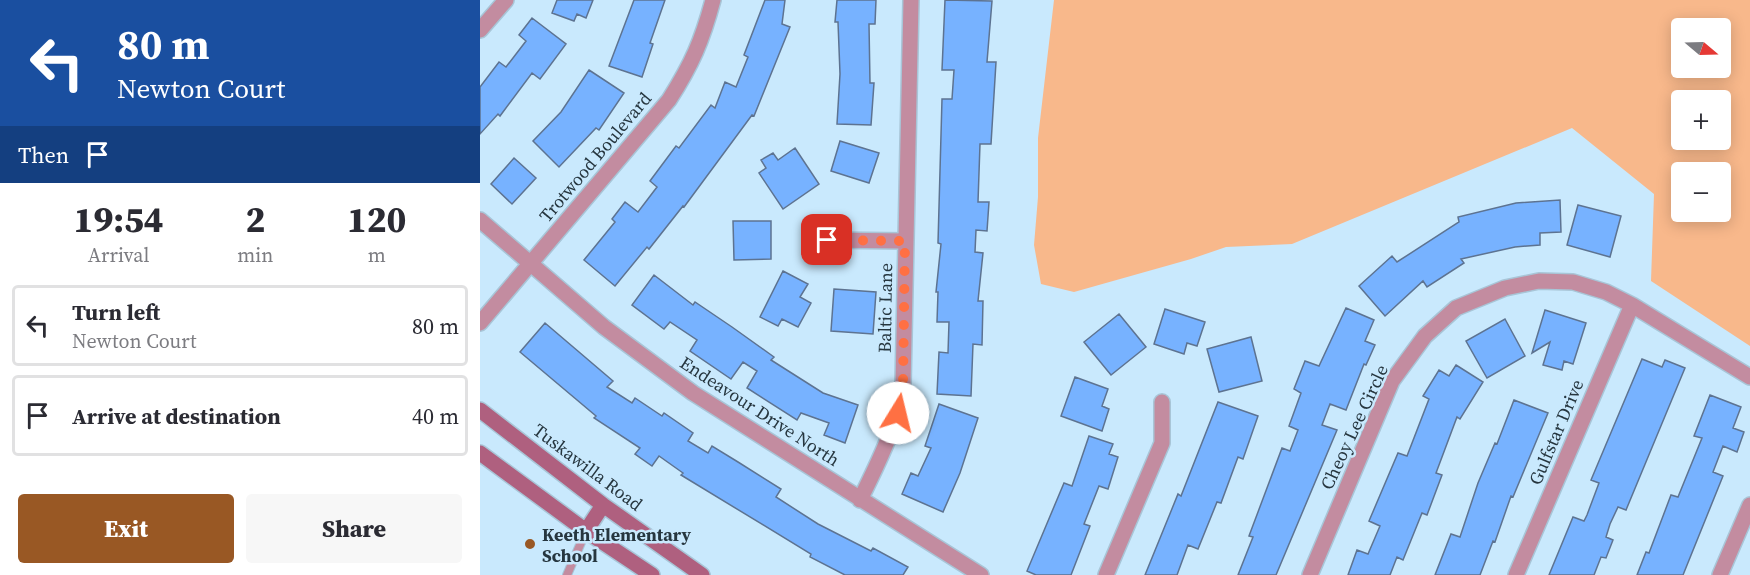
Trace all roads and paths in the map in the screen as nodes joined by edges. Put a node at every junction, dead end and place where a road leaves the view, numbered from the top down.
1 (506, 0) edge
2 (713, 0) edge
3 (911, 0) edge
4 (480, 30) edge
5 (480, 219) edge
6 (827, 240) dead end
7 (905, 241) junction
8 (529, 264) junction
9 (1632, 305) junction
10 (480, 323) edge
11 (1750, 377) edge
12 (1162, 402) dead end
13 (480, 410) edge
14 (480, 453) edge
15 (860, 500) junction
16 (603, 505) junction
17 (1750, 505) edge
18 (586, 531) junction
19 (567, 575) edge
20 (652, 575) edge
21 (702, 575) edge
22 (981, 575) edge
23 (1107, 575) edge
24 (1310, 575) edge
25 (1516, 575) edge
26 (1720, 575) edge

1 - 4 street
2 - 8 street, Trotwood Boulevard
3 - 7 street, Baltic Lane
5 - 8 street, Endeavour Drive North
6 - 7 street
7 - 15 street, Baltic Lane
8 - 10 street, Trotwood Boulevard
8 - 15 street, Endeavour Drive North
9 - 11 street, Cheoy Lee Circle
9 - 24 street, Cheoy Lee Circle
9 - 25 street, Gulfstar Drive
12 - 23 street
13 - 16 main road, Tuskawilla Road
14 - 18 main road
15 - 22 street, Endeavour Drive North
16 - 18 main road
16 - 21 main road, Tuskawilla Road
17 - 26 street
18 - 19 lane
18 - 20 main road

